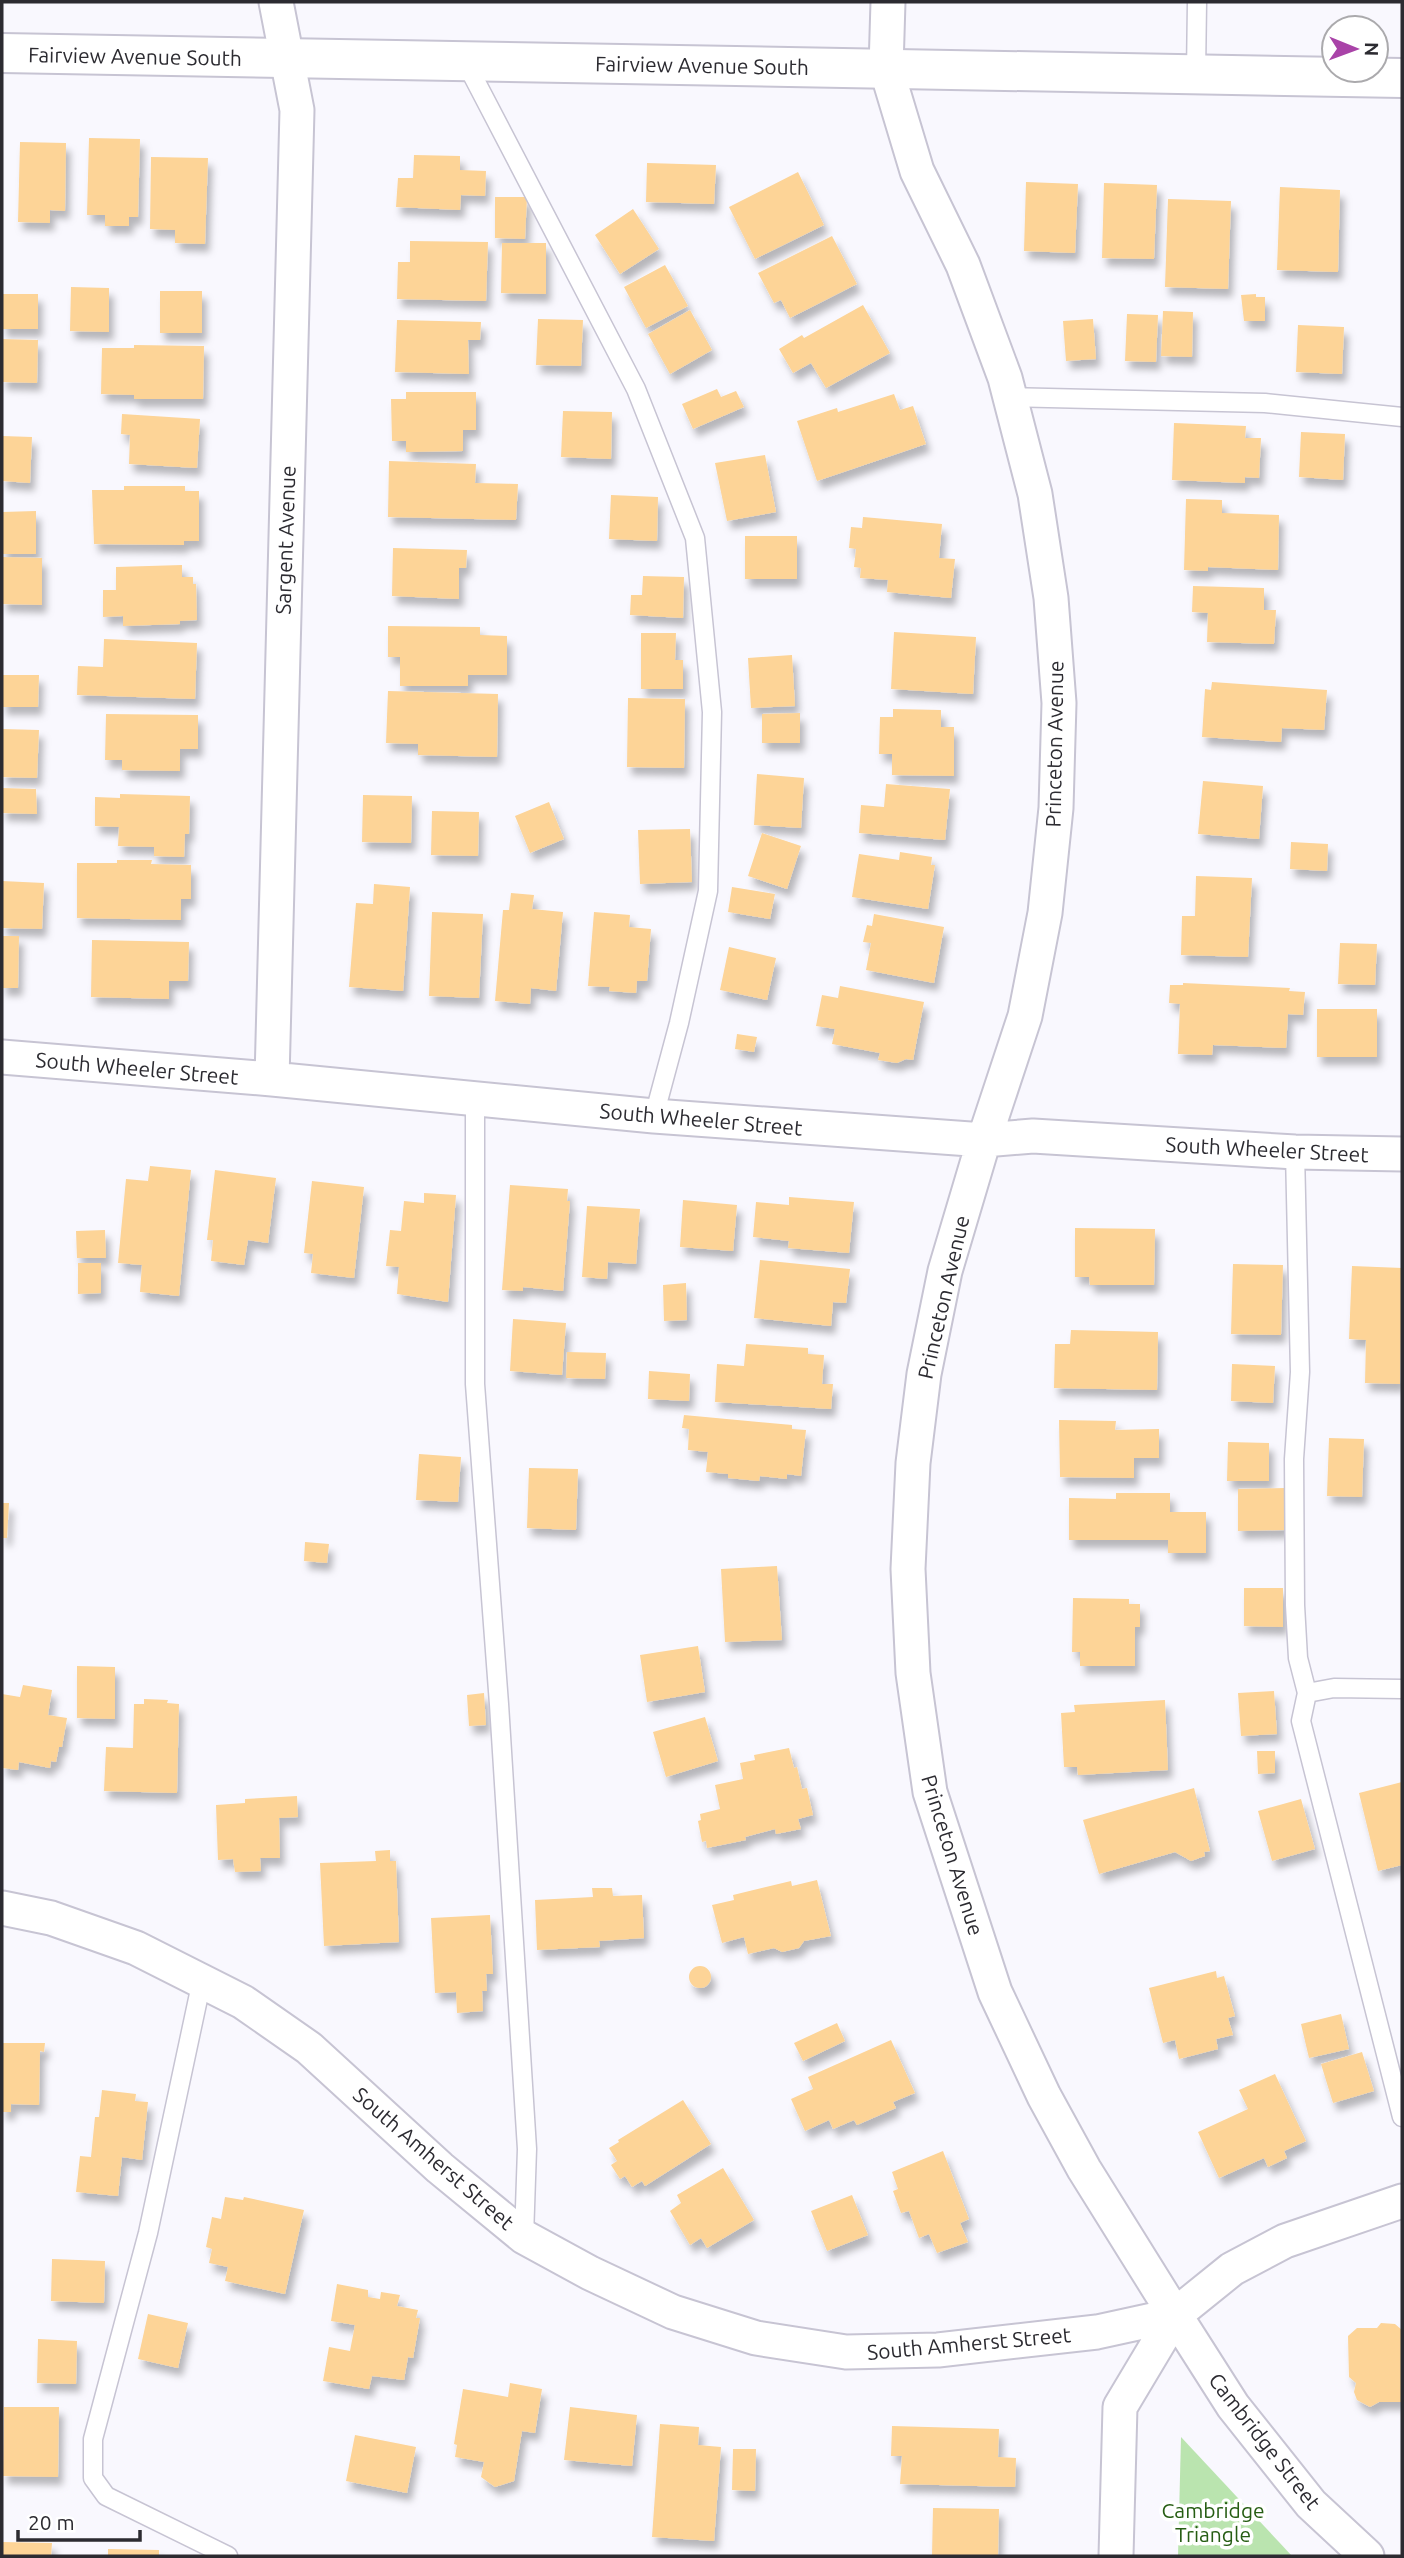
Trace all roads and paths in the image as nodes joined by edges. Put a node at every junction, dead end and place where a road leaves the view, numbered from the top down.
1 (276, 2) edge
2 (888, 2) edge
3 (1197, 2) edge
4 (2, 53) edge
5 (288, 59) junction
6 (466, 61) junction
7 (887, 68) junction
8 (1196, 74) junction
9 (1402, 78) edge
10 (1010, 397) junction
11 (1402, 417) edge
12 (2, 1057) edge
13 (272, 1079) junction
14 (475, 1099) junction
15 (654, 1116) junction
16 (984, 1140) junction
17 (1295, 1152) junction
18 (1402, 1154) edge
19 (1402, 1689) edge
20 (1307, 1693) junction
21 (2, 1908) edge
22 (202, 1980) junction
23 (1402, 2117) edge
24 (1402, 2201) edge
25 (524, 2237) junction
26 (1175, 2315) junction
27 (228, 2556) edge
28 (1116, 2556) edge
29 (1367, 2556) edge

1 - 5 street, Sargent Avenue
2 - 7 street, Princeton Avenue
3 - 8 lane
4 - 5 street, Fairview Avenue South
5 - 6 street, Fairview Avenue South
5 - 13 street, Sargent Avenue
6 - 7 street, Fairview Avenue South
6 - 15 lane
7 - 8 street, Fairview Avenue South
7 - 10 street, Princeton Avenue
8 - 9 street, Fairview Avenue South
10 - 11 lane
10 - 16 street, Princeton Avenue
12 - 13 street, South Wheeler Street
13 - 14 street, South Wheeler Street
14 - 15 street, South Wheeler Street
14 - 25 lane
15 - 16 street, South Wheeler Street
16 - 17 street, South Wheeler Street
16 - 26 street, Princeton Avenue
17 - 18 street, South Wheeler Street
17 - 20 lane
19 - 20 lane
20 - 23 lane
21 - 22 street, South Amherst Street
22 - 25 street, South Amherst Street
22 - 27 lane
24 - 26 street, South Amherst Street
25 - 26 street, South Amherst Street
26 - 28 street
26 - 29 street, Cambridge Street

